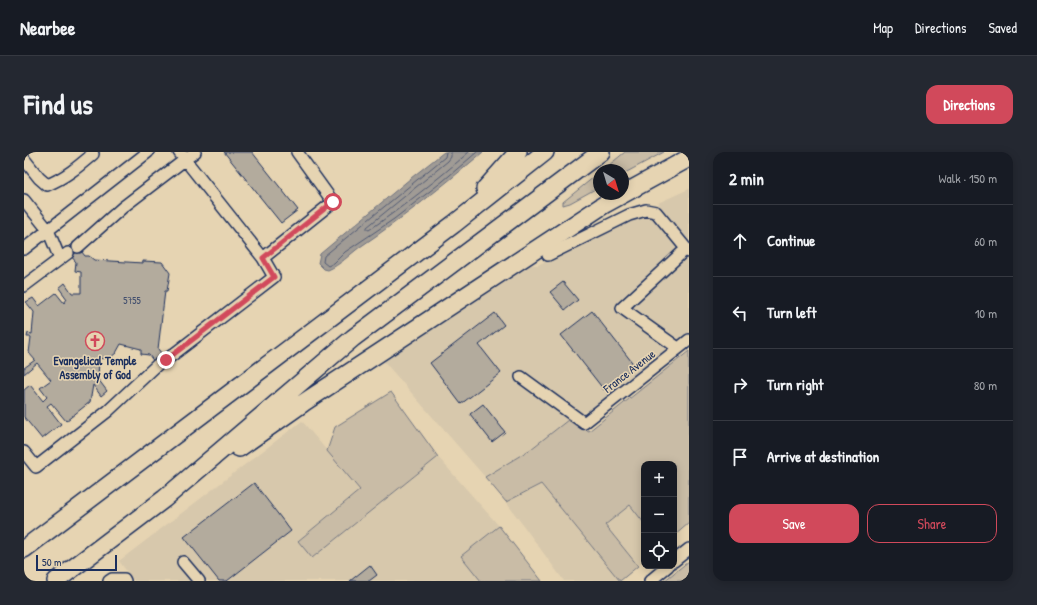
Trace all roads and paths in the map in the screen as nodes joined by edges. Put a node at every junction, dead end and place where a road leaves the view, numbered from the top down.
1 (91, 152) edge
2 (148, 152) edge
3 (195, 152) edge
4 (297, 152) edge
5 (518, 152) edge
6 (545, 152) edge
7 (600, 152) edge
8 (182, 156) edge
9 (689, 158) edge
10 (24, 159) edge
11 (24, 200) edge
12 (454, 224) junction
13 (48, 230) junction
14 (24, 248) edge
15 (688, 251) edge
16 (69, 253) junction
17 (548, 255) dead end
18 (263, 258) junction
19 (24, 286) edge
20 (689, 340) edge
21 (678, 348) junction
22 (521, 378) dead end
23 (24, 452) edge
24 (164, 499) junction
25 (24, 549) edge
26 (689, 549) edge
27 (677, 559) edge
28 (184, 562) dead end
29 (664, 569) edge
30 (124, 580) edge
31 (56, 581) edge
32 (109, 581) edge
33 (199, 581) edge
34 (650, 581) edge

1 - 10 street
2 - 13 street
3 - 8 street
4 - 18 street
5 - 12 highway
6 - 12 highway
7 - 24 highway
8 - 16 street
8 - 18 street
9 - 24 highway
11 - 13 street
12 - 25 highway
13 - 14 street
13 - 16 street
15 - 17 street
15 - 21 street
16 - 19 street
18 - 23 street
20 - 21 street, France Avenue
21 - 22 street, France Avenue
24 - 31 highway
26 - 27 street
28 - 33 street
29 - 34 street
30 - 32 street

